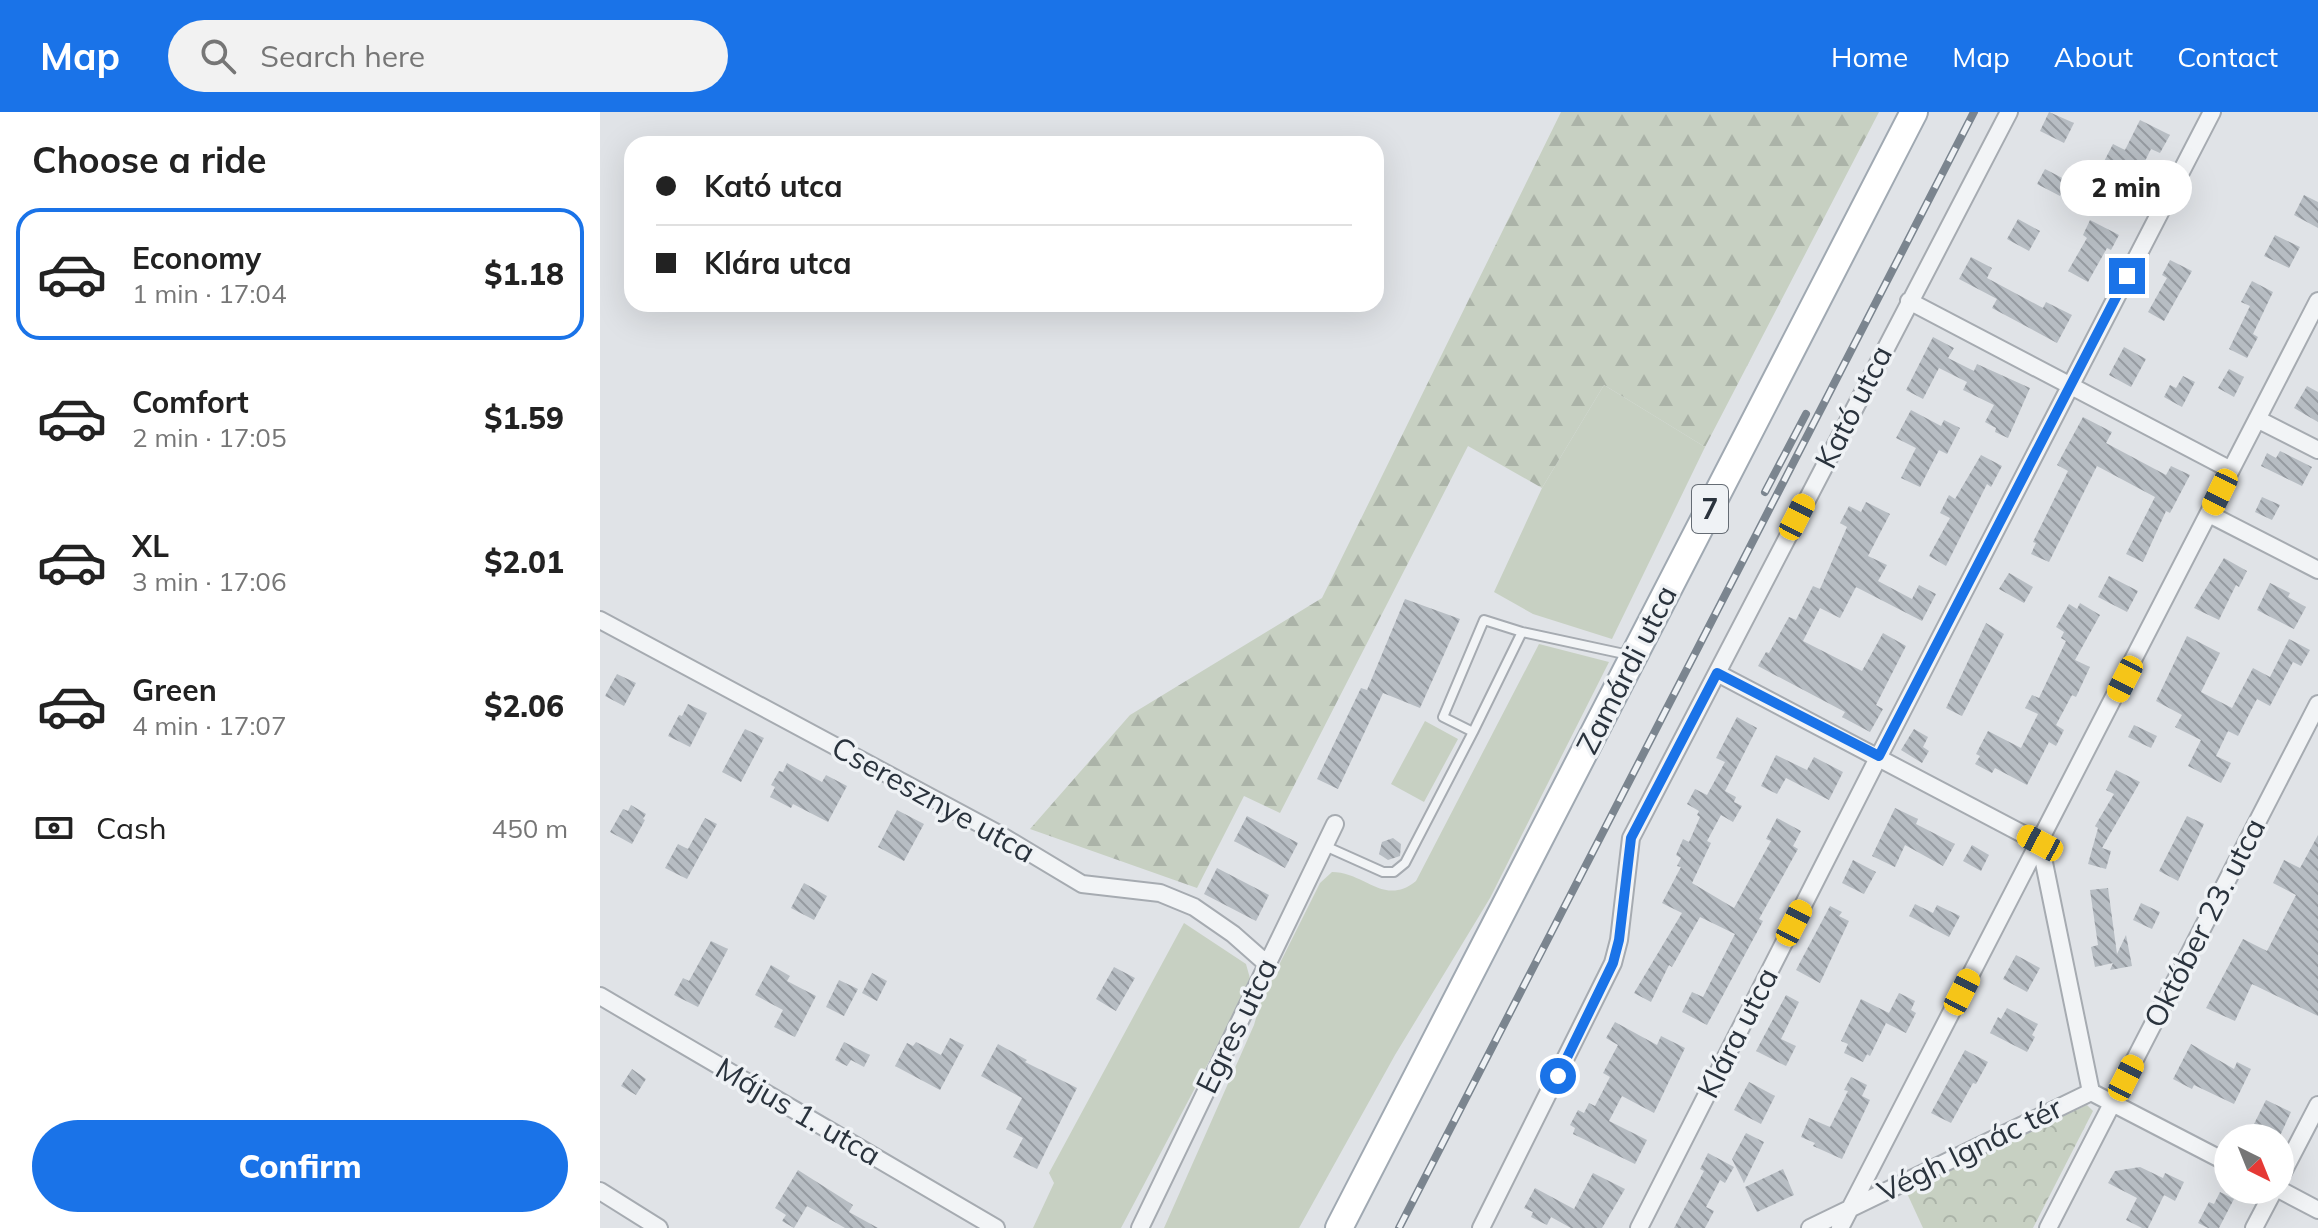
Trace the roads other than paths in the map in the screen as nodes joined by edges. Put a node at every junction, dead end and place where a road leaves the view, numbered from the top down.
1 (1914, 112) edge
2 (2009, 112) edge
3 (2212, 112) edge
4 (1909, 301) junction
5 (2318, 301) edge
6 (2070, 386) junction
7 (2257, 419) junction
8 (2318, 450) edge
9 (2231, 470) junction
10 (2209, 514) junction
11 (2318, 570) edge
12 (600, 620) edge
13 (1522, 632) junction
14 (1634, 657) junction
15 (1717, 673) junction
16 (2318, 704) edge
17 (1473, 732) junction
18 (1879, 756) junction
19 (1335, 824) dead end
20 (2040, 843) junction
21 (1325, 846) junction
22 (2016, 886) junction
23 (2050, 896) junction
24 (1267, 964) junction
25 (600, 996) edge
26 (2091, 1092) junction
27 (2112, 1104) junction
28 (2318, 1105) edge
29 (2294, 1151) edge
30 (2214, 1156) edge
31 (600, 1191) edge
32 (2294, 1198) edge
33 (2269, 1204) edge
34 (1850, 1209) junction
35 (2318, 1210) edge
36 (659, 1228) edge
37 (996, 1228) edge
38 (1140, 1228) edge
39 (1339, 1228) edge
40 (1481, 1228) edge
41 (1639, 1228) edge
42 (1810, 1228) edge
43 (1840, 1228) edge
44 (2048, 1228) edge
45 (2254, 1228) edge

1 - 14 main road, Zamárdi utca / 7
2 - 4 street, Kató utca
3 - 6 street, Klára utca
4 - 6 street
4 - 15 street, Kató utca
5 - 7 street
6 - 9 street
6 - 18 street, Klára utca
7 - 8 street
7 - 9 street
9 - 10 street
10 - 11 street
10 - 20 street
12 - 24 street, Cseresznye utca
13 - 14 lane
13 - 17 lane
13 - 17 lane
14 - 39 main road, Zamárdi utca / 7
15 - 18 street
15 - 40 street, Kató utca
16 - 27 street, Október 23. utca
17 - 21 lane
18 - 20 street
18 - 41 street, Klára utca
19 - 21 street, Egres utca
20 - 22 street
20 - 23 street, Végh Ignác tér
21 - 24 street, Egres utca
22 - 23 street
22 - 34 street
23 - 26 street, Végh Ignác tér
24 - 38 street, Egres utca
25 - 37 street, Május 1. utca
26 - 27 street, Végh Ignác tér
26 - 34 street, Végh Ignác tér
27 - 30 street, Végh Ignác tér
27 - 44 street, Október 23. utca
28 - 29 street
31 - 36 street
32 - 35 street
33 - 45 street
34 - 42 street, Végh Ignác tér
34 - 43 street

